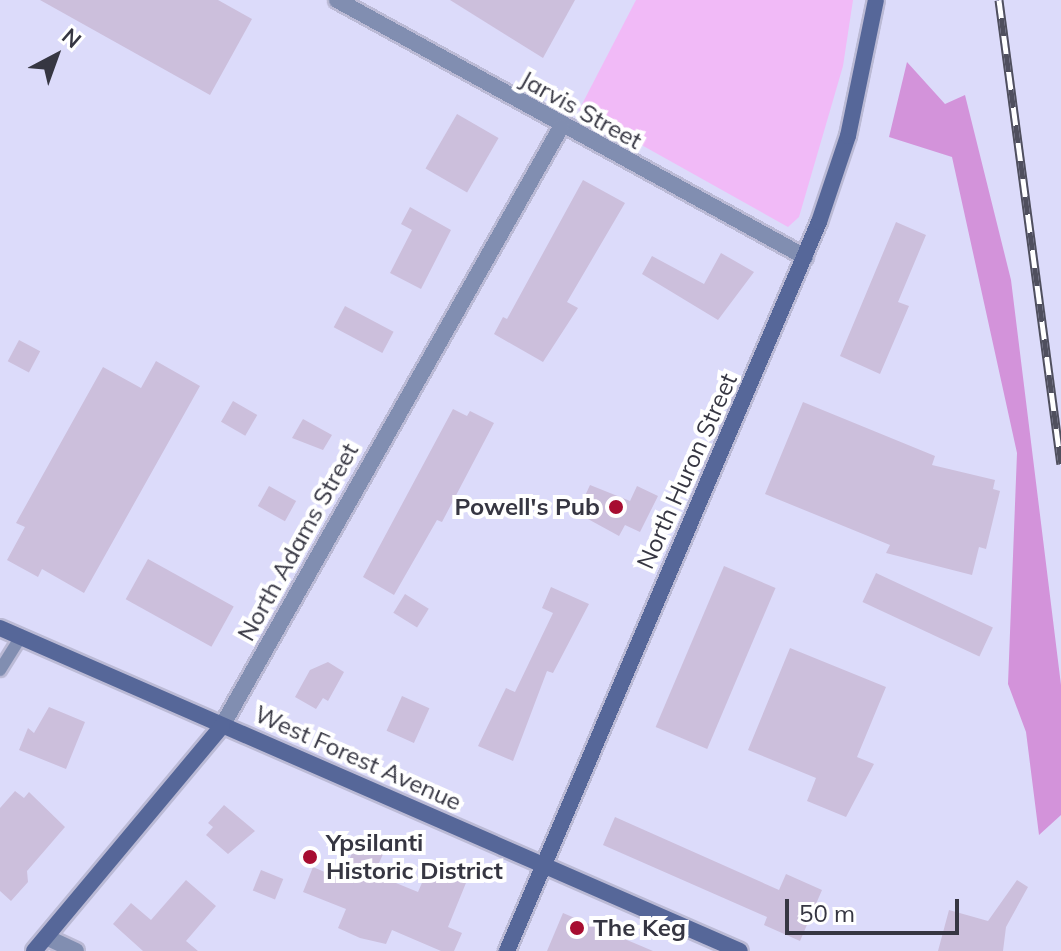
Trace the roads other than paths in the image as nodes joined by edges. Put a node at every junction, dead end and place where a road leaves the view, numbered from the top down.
1 (337, 0) edge
2 (876, 0) edge
3 (561, 127) junction
4 (805, 257) junction
5 (0, 628) edge
6 (21, 637) junction
7 (0, 670) edge
8 (222, 726) junction
9 (542, 865) junction
10 (46, 937) junction
11 (34, 951) edge
12 (76, 951) edge
13 (507, 951) edge
14 (740, 951) edge

1 - 3 street, Jarvis Street
2 - 4 main road, North Huron Street
3 - 4 street, Jarvis Street
3 - 8 street, North Adams Street
4 - 9 main road, North Huron Street
5 - 6 main road, West Forest Avenue
6 - 7 lane
6 - 8 main road, West Forest Avenue
8 - 9 main road, West Forest Avenue
8 - 10 main road, North Adams Street
9 - 13 main road, North Huron Street
9 - 14 main road, West Forest Avenue
10 - 11 main road, North Adams Street
10 - 12 street

